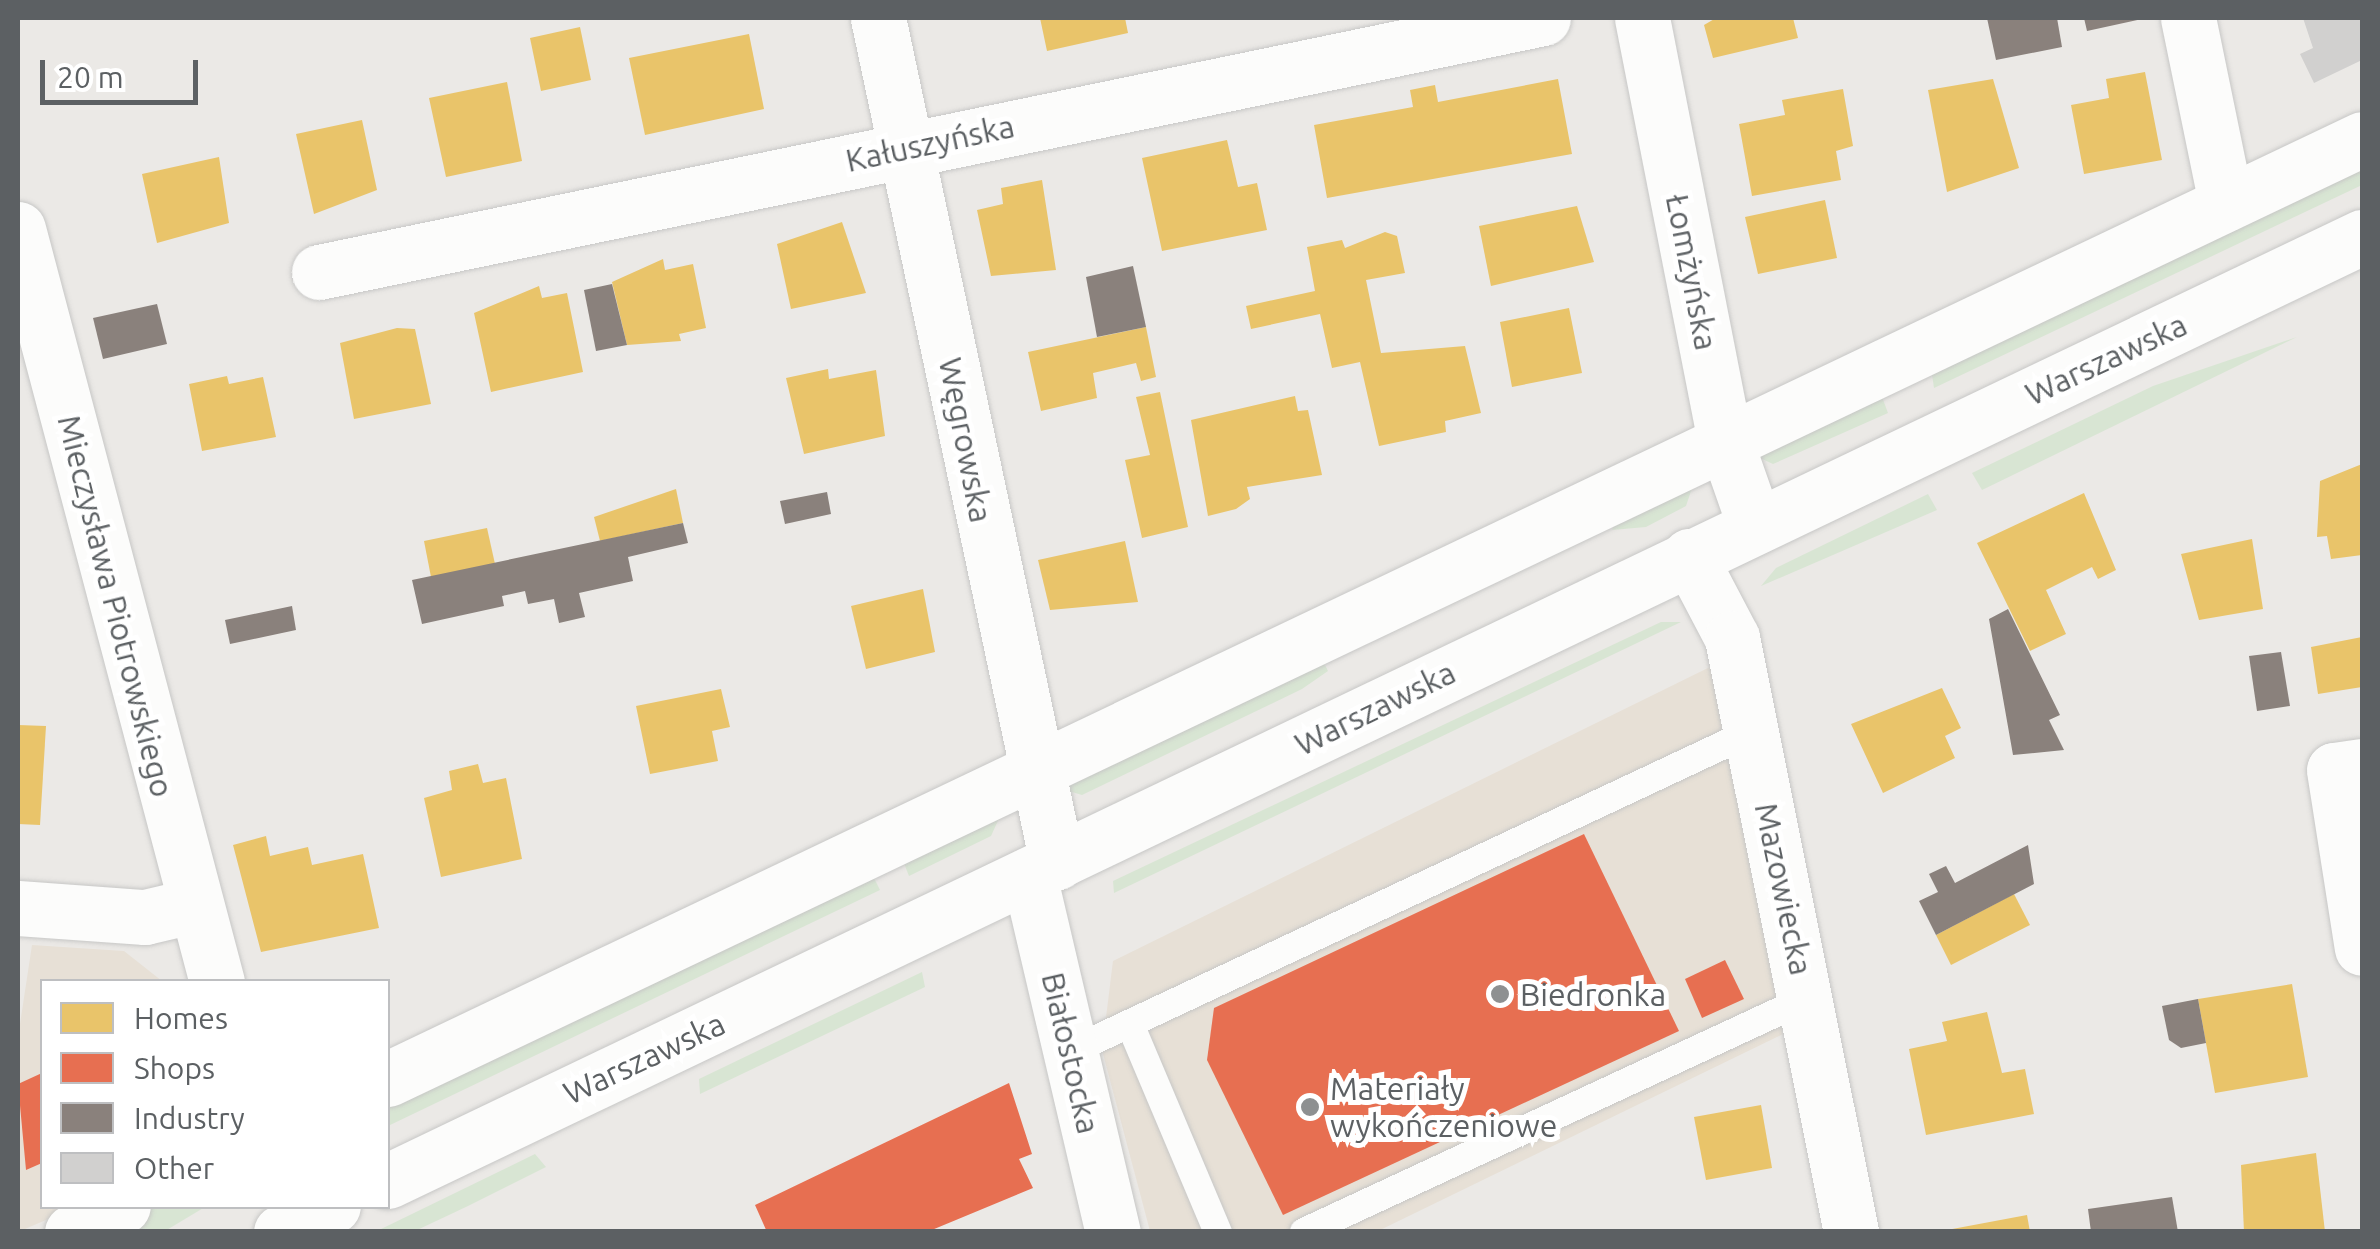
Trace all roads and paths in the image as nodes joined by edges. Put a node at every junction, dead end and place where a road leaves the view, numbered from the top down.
1 (878, 18) edge
2 (1543, 18) edge
3 (1642, 18) edge
4 (2188, 18) edge
5 (2362, 139) edge
6 (908, 147) junction
7 (2226, 203) junction
8 (2362, 236) edge
9 (22, 263) edge
10 (319, 272) dead end
11 (1725, 440) junction
12 (1754, 524) junction
13 (1689, 556) junction
14 (1749, 733) junction
15 (1031, 768) junction
16 (2348, 768) edge
17 (1043, 868) junction
18 (192, 906) junction
19 (18, 908) edge
20 (2362, 948) edge
21 (216, 979) edge
22 (1808, 998) junction
23 (1130, 1024) junction
24 (1069, 1052) junction
25 (390, 1078) edge
26 (390, 1179) edge
27 (117, 1209) edge
28 (72, 1232) edge
29 (1114, 1232) edge
30 (1218, 1232) edge
31 (1304, 1232) edge
32 (1852, 1232) edge

1 - 6 street, Węgrowska
2 - 6 street, Kałuszyńska
3 - 11 street, Łomżyńska
4 - 7 street
5 - 7 street
6 - 10 street, Kałuszyńska
6 - 15 street, Węgrowska
7 - 11 street
8 - 12 street, Warszawska
9 - 18 street, Mieczysława Piotrowskiego
11 - 12 street, Łomżyńska
11 - 15 street
12 - 13 street, Warszawska
13 - 14 street, Mazowiecka
13 - 17 street, Warszawska
14 - 22 street, Mazowiecka
14 - 23 lane
15 - 17 street, Węgrowska
15 - 25 street
16 - 20 street
17 - 24 street, Białostocka
17 - 26 street, Warszawska
18 - 19 street
18 - 21 street, Mieczysława Piotrowskiego
22 - 31 lane
22 - 32 street, Mazowiecka
23 - 24 lane
23 - 30 lane
24 - 29 street, Białostocka
27 - 28 street

